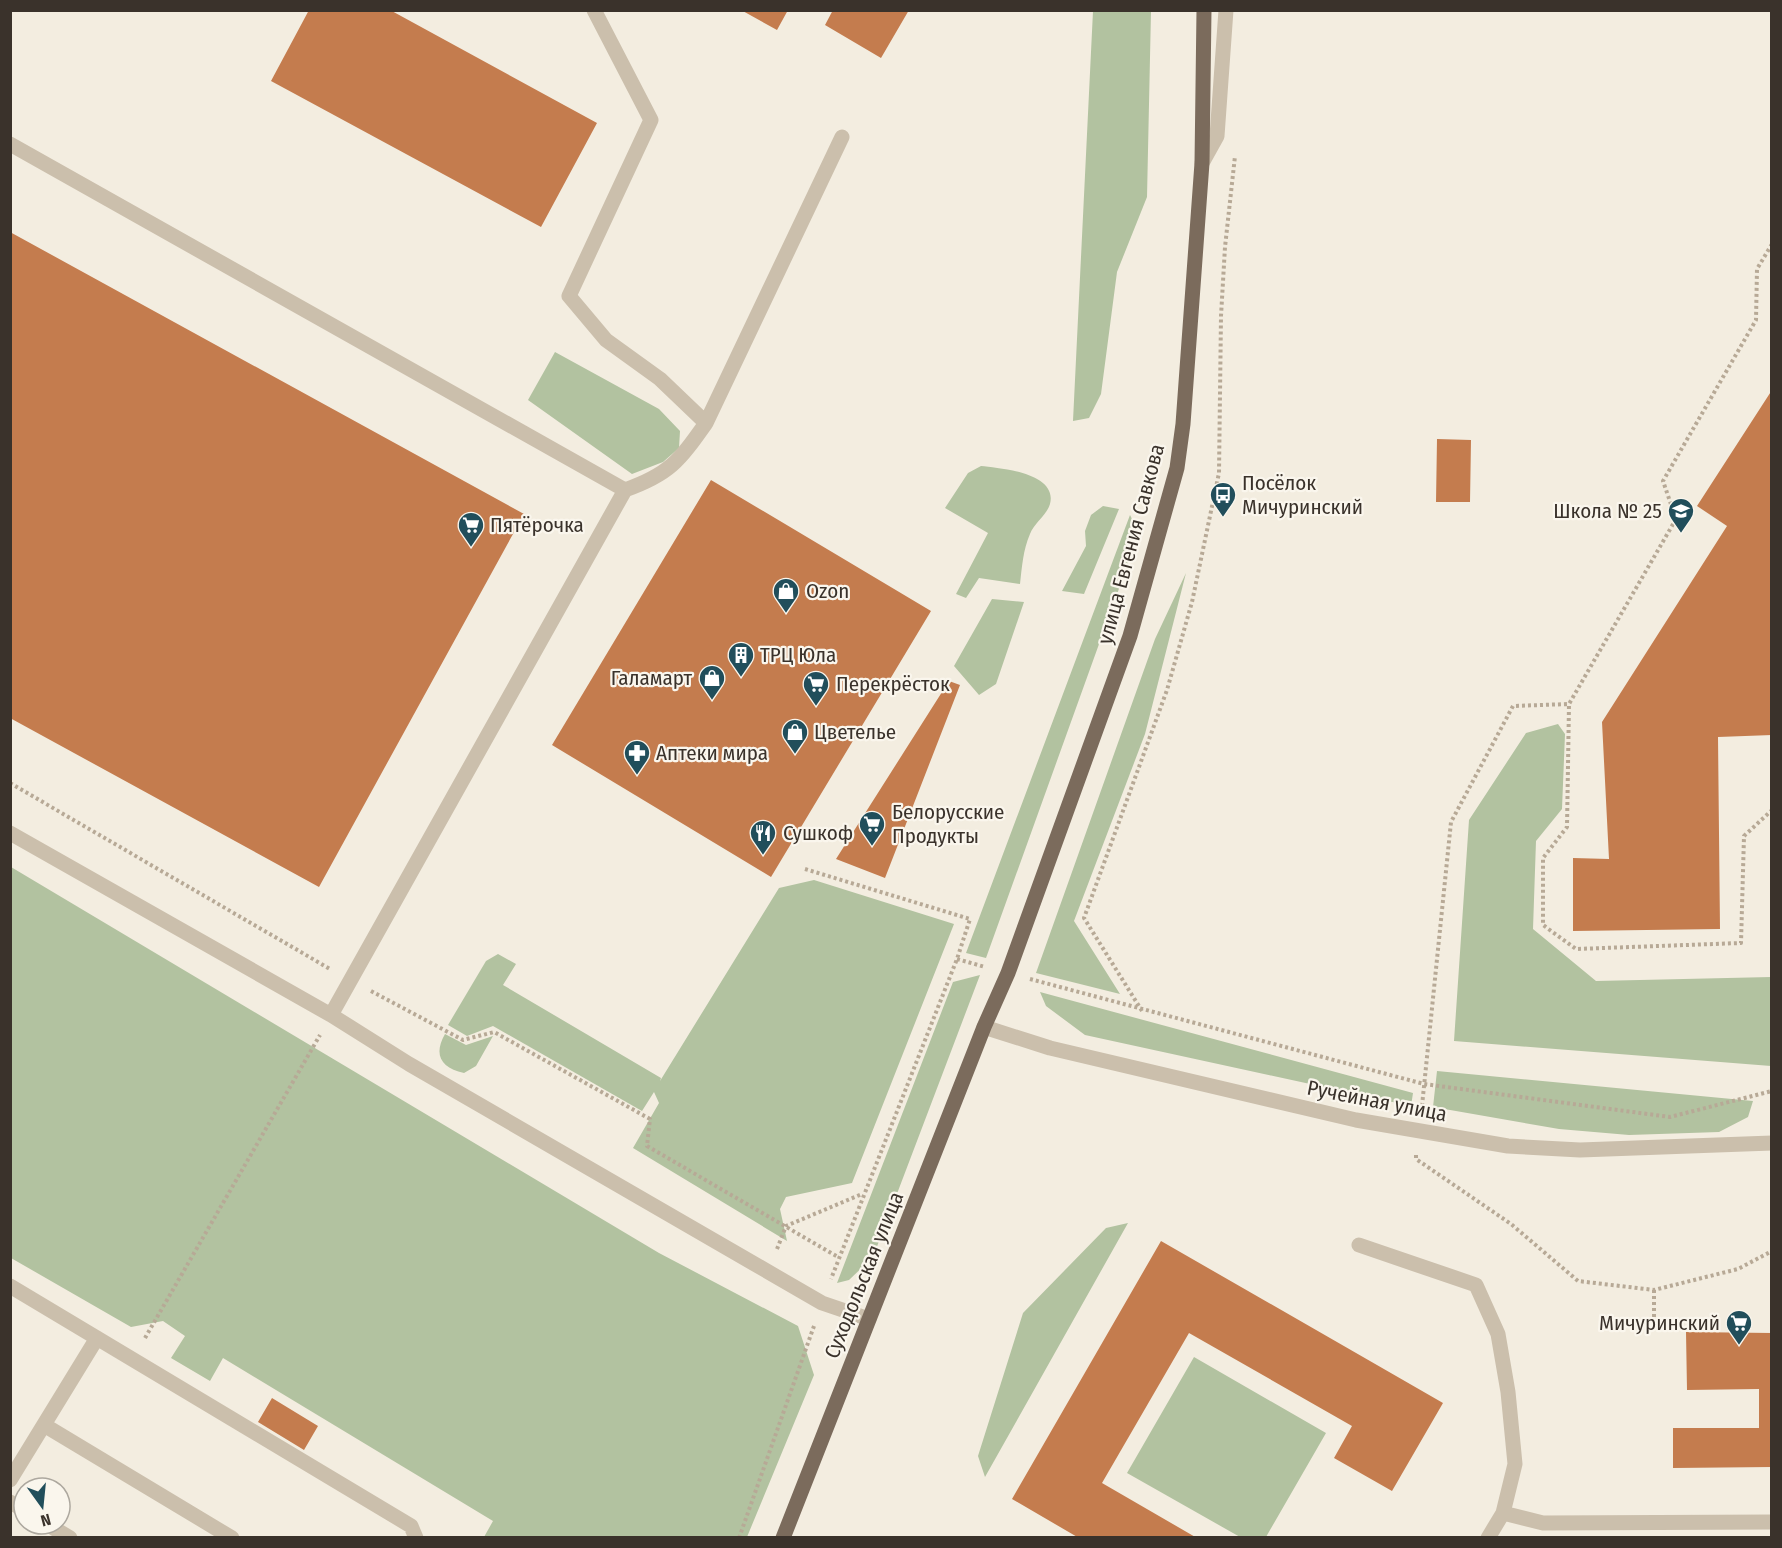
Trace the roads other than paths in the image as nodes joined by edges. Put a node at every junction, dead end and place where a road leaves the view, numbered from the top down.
1 (594, 10) edge
2 (1204, 10) edge
3 (1226, 10) edge
4 (842, 137) dead end
5 (10, 144) edge
6 (1202, 163) junction
7 (706, 423) junction
8 (625, 490) junction
9 (10, 833) edge
10 (331, 1015) junction
11 (984, 1027) junction
12 (1772, 1143) edge
13 (1359, 1245) dead end
14 (10, 1286) edge
15 (869, 1319) junction
16 (97, 1338) junction
17 (44, 1425) junction
18 (10, 1480) edge
19 (1503, 1513) junction
20 (1772, 1522) edge
21 (232, 1538) edge
22 (416, 1538) edge
23 (783, 1538) edge
24 (1488, 1538) edge

1 - 7 street
2 - 6 main road, улица Евгения Савкова
3 - 6 street
4 - 7 street
5 - 8 street
6 - 11 main road, улица Евгения Савкова
7 - 8 street
8 - 10 street
9 - 10 street
10 - 15 street
11 - 12 street, Ручейная улица
11 - 15 main road, Суходольская улица
13 - 19 street
14 - 16 street
15 - 23 main road, Суходольская улица
16 - 17 street
16 - 22 street
17 - 18 street
17 - 21 street
19 - 20 street
19 - 24 street

